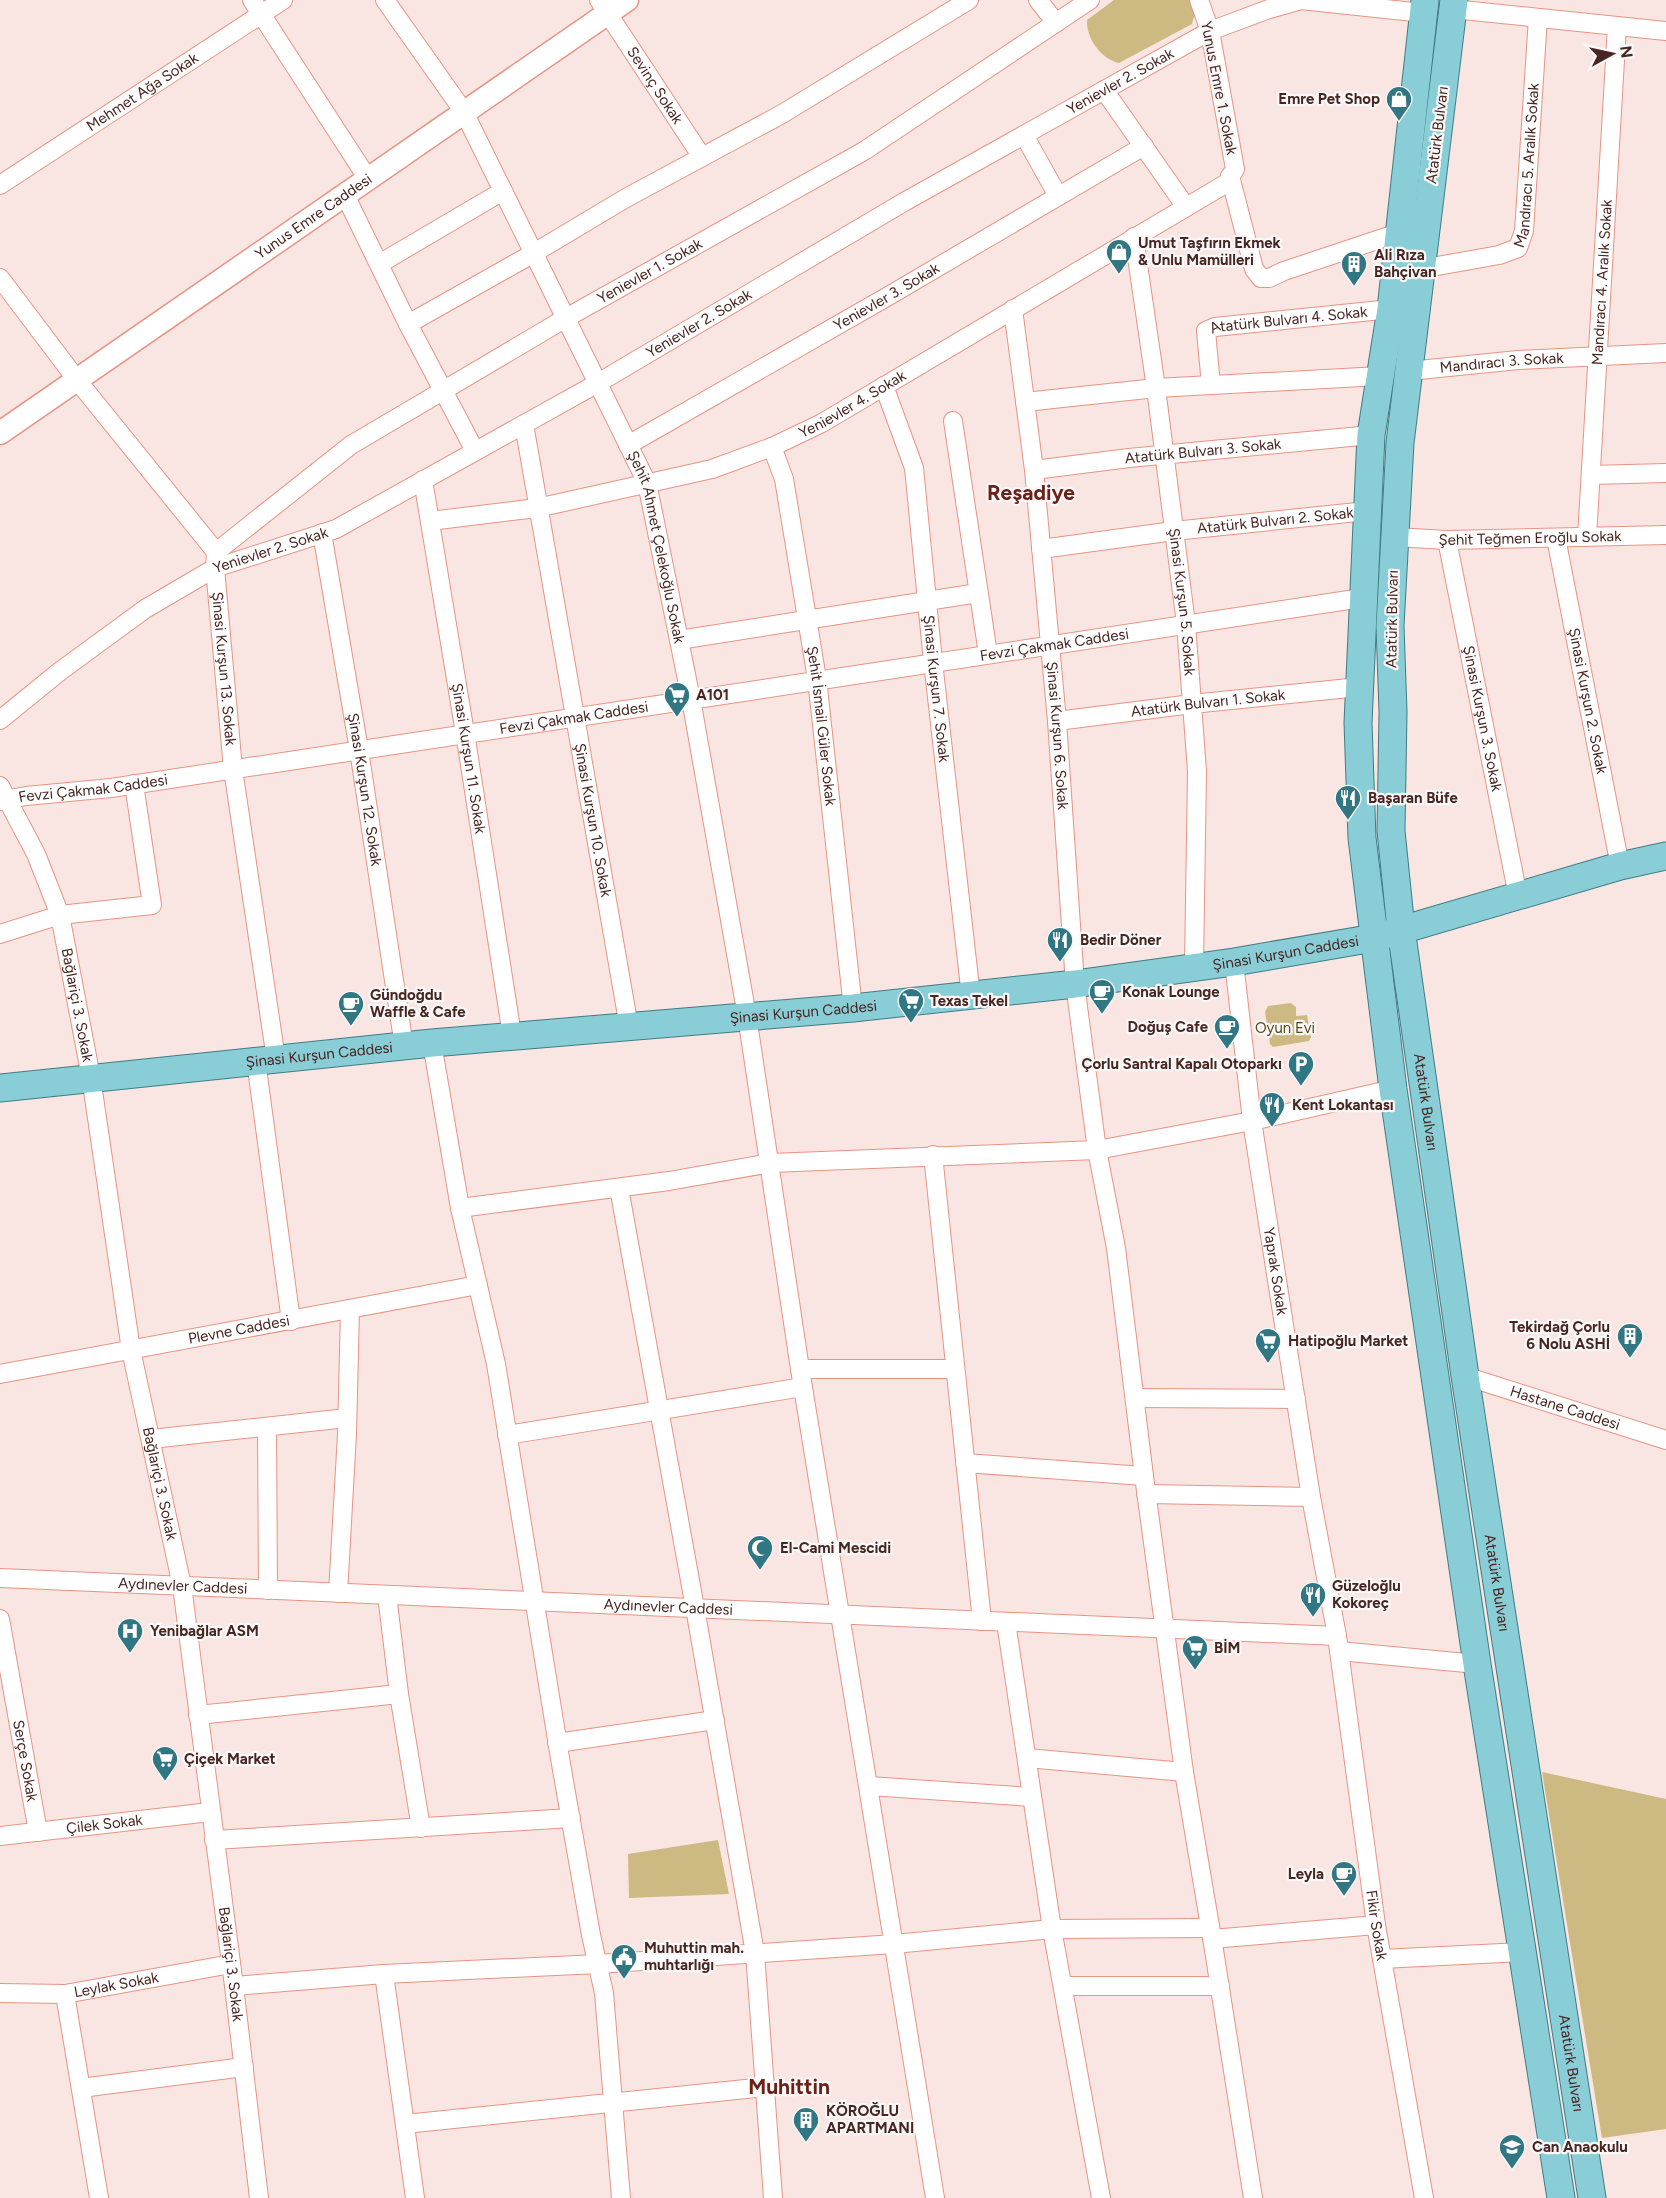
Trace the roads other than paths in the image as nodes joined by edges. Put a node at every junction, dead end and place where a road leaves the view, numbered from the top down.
1 (284, 0) edge
2 (385, 0) edge
3 (627, 0) edge
4 (969, 0) edge
5 (1038, 0) edge
6 (1090, 0) edge
7 (1199, 0) edge
8 (1453, 5) edge
9 (604, 7) edge
10 (1424, 7) edge
11 (257, 8) edge
12 (1538, 18) junction
13 (1056, 23) junction
14 (1617, 26) junction
15 (1210, 31) junction
16 (1666, 31) edge
17 (1104, 90) junction
18 (464, 112) junction
19 (1024, 135) junction
20 (1144, 146) junction
21 (702, 157) junction
22 (1230, 176) junction
23 (368, 179) junction
24 (0, 185) edge
25 (503, 191) junction
26 (345, 195) junction
27 (1058, 196) junction
28 (1186, 207) junction
29 (1398, 233) junction
30 (1134, 237) junction
31 (534, 253) junction
32 (379, 264) junction
33 (1421, 269) junction
34 (0, 278) edge
35 (1013, 309) junction
36 (1391, 309) junction
37 (566, 318) junction
38 (408, 324) junction
39 (1666, 353) edge
40 (1599, 357) junction
41 (1409, 371) junction
42 (1380, 376) junction
43 (77, 380) junction
44 (598, 383) junction
45 (1210, 385) junction
46 (884, 386) junction
47 (1156, 388) junction
48 (443, 391) junction
49 (1025, 402) junction
50 (953, 422) dead end
51 (524, 424) junction
52 (0, 433) edge
53 (1371, 435) junction
54 (628, 445) junction
55 (772, 447) junction
56 (475, 451) junction
57 (1164, 455) junction
58 (1034, 470) junction
59 (1666, 473) edge
60 (1591, 475) junction
61 (423, 480) junction
62 (647, 483) junction
63 (537, 508) junction
64 (1367, 512) junction
65 (430, 520) junction
66 (1174, 531) junction
67 (322, 533) junction
68 (1666, 535) edge
69 (1395, 537) junction
70 (1587, 537) junction
71 (1556, 538) junction
72 (1447, 540) junction
73 (1041, 549) junction
74 (215, 560) junction
75 (978, 593) junction
76 (1362, 598) junction
77 (927, 602) junction
78 (808, 621) junction
79 (1186, 624) junction
80 (679, 640) junction
81 (1048, 645) junction
82 (988, 654) junction
83 (933, 662) junction
84 (817, 680) junction
85 (1359, 687) junction
86 (691, 699) junction
87 (1192, 704) junction
88 (576, 716) junction
89 (0, 720) edge
90 (1057, 721) junction
91 (465, 733) junction
92 (359, 750) junction
93 (233, 769) junction
94 (134, 784) junction
95 (3, 795) edge
96 (1666, 856) edge
97 (1620, 866) junction
98 (1518, 896) junction
99 (60, 915) junction
100 (1401, 929) junction
101 (0, 934) edge
102 (1374, 938) junction
103 (1234, 962) junction
104 (1194, 966) junction
105 (1075, 984) junction
106 (971, 996) junction
107 (853, 1008) junction
108 (747, 1016) junction
109 (629, 1027) junction
110 (512, 1035) junction
111 (432, 1042) junction
112 (404, 1046) junction
113 (266, 1060) junction
114 (92, 1077) junction
115 (0, 1088) edge
116 (1393, 1089) junction
117 (1252, 1121) junction
118 (1097, 1150) junction
119 (933, 1155) junction
120 (771, 1163) junction
121 (619, 1188) junction
122 (460, 1208) junction
123 (478, 1285) junction
124 (350, 1309) junction
125 (291, 1321) junction
126 (131, 1350) junction
127 (955, 1369) junction
128 (0, 1374) edge
129 (1465, 1376) junction
130 (802, 1378) junction
131 (1135, 1398) junction
132 (1296, 1399) junction
133 (660, 1410) junction
134 (347, 1418) junction
135 (267, 1426) junction
136 (507, 1435) junction
137 (151, 1439) junction
138 (1666, 1440) edge
139 (965, 1464) junction
140 (1145, 1485) junction
141 (1311, 1497) junction
142 (0, 1578) edge
143 (182, 1586) junction
144 (268, 1590) junction
145 (338, 1593) junction
146 (387, 1595) junction
147 (533, 1601) junction
148 (695, 1608) junction
149 (841, 1615) junction
150 (0, 1619) edge
151 (982, 1621) junction
152 (1006, 1622) junction
153 (1164, 1629) junction
154 (1338, 1643) junction
155 (1477, 1664) junction
156 (5, 1683) edge
157 (399, 1694) junction
158 (198, 1715) junction
159 (715, 1720) junction
160 (558, 1743) junction
161 (1026, 1758) junction
162 (1184, 1772) junction
163 (869, 1786) junction
164 (1032, 1797) junction
165 (210, 1812) junction
166 (571, 1818) junction
167 (421, 1828) junction
168 (38, 1832) junction
169 (0, 1836) edge
170 (214, 1840) junction
171 (1376, 1925) junction
172 (1052, 1929) junction
173 (1211, 1933) junction
174 (894, 1944) junction
175 (1522, 1952) junction
176 (755, 1953) junction
177 (1382, 1959) junction
178 (231, 1964) junction
179 (598, 1964) junction
180 (384, 1974) junction
181 (234, 1986) junction
182 (1063, 1986) junction
183 (1220, 1986) junction
184 (0, 1993) edge
185 (65, 1994) junction
186 (244, 2067) junction
187 (765, 2087) junction
188 (81, 2088) junction
189 (613, 2102) junction
190 (405, 2124) junction
191 (99, 2198) edge
192 (259, 2198) edge
193 (415, 2198) edge
194 (621, 2198) edge
195 (773, 2198) edge
196 (935, 2198) edge
197 (1101, 2198) edge
198 (1253, 2198) edge
199 (1424, 2198) edge
200 (1561, 2198) edge
201 (1592, 2198) edge

1 - 11 street, Mehmet Ağa Sokak
2 - 18 street, Şehit Ahmet Çelekoğlu Sokak
3 - 9 street, Yunus Emre Caddesi
4 - 21 street
5 - 13 street
6 - 13 street, Yenievler 1. Sokak
7 - 15 street, Yunus Emre 1. Sokak
8 - 12 street
8 - 33 main road, Atatürk Bulvarı
9 - 18 street, Yunus Emre Caddesi
9 - 21 street, Sevinç Sokak
10 - 15 street, Yenievler 2. Sokak
10 - 29 main road, Atatürk Bulvarı
11 - 23 street
11 - 24 street, Mehmet Ağa Sokak
12 - 14 street
12 - 33 street, Mandıracı 5. Aralık Sokak
13 - 37 street, Yenievler 1. Sokak
14 - 16 street
14 - 40 street, Mandıracı 4. Aralık Sokak
15 - 17 street, Yenievler 2. Sokak
15 - 22 street, Yunus Emre 1. Sokak
17 - 19 street, Yenievler 2. Sokak
17 - 20 street
18 - 23 street, Yunus Emre Caddesi
18 - 25 street, Şehit Ahmet Çelekoğlu Sokak
19 - 27 street
19 - 44 street, Yenievler 2. Sokak
20 - 27 street, Yenievler 3. Sokak
20 - 28 street
21 - 31 street
22 - 28 street, Yenievler 4. Sokak
22 - 29 street, Yunus Emre 1. Sokak
23 - 26 street, Yunus Emre Caddesi
25 - 31 street, Şehit Ahmet Çelekoğlu Sokak
25 - 32 street
26 - 32 street
26 - 43 street, Yunus Emre Caddesi
27 - 54 street, Yenievler 3. Sokak
28 - 30 street, Yenievler 4. Sokak
29 - 36 main road, Atatürk Bulvarı
30 - 35 street, Yenievler 4. Sokak
30 - 47 street, Şinasi Kurşun 5. Sokak
31 - 37 street, Şehit Ahmet Çelekoğlu Sokak
31 - 38 street
32 - 38 street
33 - 41 main road, Atatürk Bulvarı
34 - 43 street
35 - 46 street, Yenievler 4. Sokak
35 - 49 street, Şinasi Kurşun 6. Sokak
36 - 42 main road, Atatürk Bulvarı
36 - 45 street, Atatürk Bulvarı 4. Sokak
37 - 44 street, Şehit Ahmet Çelekoğlu Sokak
37 - 48 street, Yenievler 1. Sokak
38 - 48 street
39 - 40 street, Mandıracı 3. Sokak
40 - 41 street, Mandıracı 3. Sokak
40 - 60 street, Mandıracı 4. Aralık Sokak
41 - 69 main road, Atatürk Bulvarı
42 - 45 street
42 - 53 main road, Atatürk Bulvarı
43 - 52 street, Yunus Emre Caddesi
43 - 74 street
44 - 51 street, Yenievler 2. Sokak
44 - 54 street, Şehit Ahmet Çelekoğlu Sokak
45 - 47 street
46 - 55 street, Yenievler 4. Sokak
46 - 77 street, Şinasi Kurşun 7. Sokak
47 - 49 street
47 - 57 street, Şinasi Kurşun 5. Sokak
48 - 56 street
48 - 74 street, Yenievler 1. Sokak
49 - 58 street, Şinasi Kurşun 6. Sokak
50 - 75 street
51 - 56 street, Yenievler 2. Sokak
51 - 63 street, Şinasi Kurşun 10. Sokak
53 - 57 street, Atatürk Bulvarı 3. Sokak
53 - 64 main road, Atatürk Bulvarı
54 - 62 street, Şehit Ahmet Çelekoğlu Sokak
55 - 62 street, Yenievler 4. Sokak
55 - 78 street, Şehit İsmail Güler Sokak
56 - 61 street, Yenievler 2. Sokak
57 - 58 street, Atatürk Bulvarı 3. Sokak
57 - 66 street, Şinasi Kurşun 5. Sokak
58 - 73 street, Şinasi Kurşun 6. Sokak
59 - 60 street
60 - 70 street, Mandıracı 4. Aralık Sokak
61 - 65 street, Şinasi Kurşun 11. Sokak
61 - 67 street, Yenievler 2. Sokak
62 - 63 street, Yenievler 4. Sokak
62 - 80 street, Şehit Ahmet Çelekoğlu Sokak
63 - 65 street, Yenievler 4. Sokak
63 - 88 street, Şinasi Kurşun 10. Sokak
64 - 66 street, Atatürk Bulvarı 2. Sokak
64 - 76 main road, Atatürk Bulvarı
65 - 91 street, Şinasi Kurşun 11. Sokak
66 - 73 street, Atatürk Bulvarı 2. Sokak
66 - 79 street, Şinasi Kurşun 5. Sokak
67 - 74 street, Yenievler 2. Sokak
67 - 92 street, Şinasi Kurşun 12. Sokak
68 - 70 street, Şehit Teğmen Eroğlu Sokak
69 - 72 street, Şehit Teğmen Eroğlu Sokak
69 - 100 main road, Atatürk Bulvarı
70 - 71 street, Şehit Teğmen Eroğlu Sokak
71 - 72 street, Şehit Teğmen Eroğlu Sokak
71 - 97 street, Şinasi Kurşun 2. Sokak
72 - 98 street, Şinasi Kurşun 3. Sokak
73 - 81 street, Şinasi Kurşun 6. Sokak
74 - 89 street, Yenievler 2. Sokak
74 - 93 street, Şinasi Kurşun 13. Sokak
75 - 77 street
75 - 82 street
76 - 79 street, Fevzi Çakmak Caddesi
76 - 85 main road, Atatürk Bulvarı
77 - 78 street
77 - 83 street, Şinasi Kurşun 7. Sokak
78 - 80 street
78 - 84 street, Şehit İsmail Güler Sokak
79 - 81 street, Fevzi Çakmak Caddesi
79 - 87 street, Şinasi Kurşun 5. Sokak
80 - 86 street, Şehit Ahmet Çelekoğlu Sokak
81 - 82 street, Fevzi Çakmak Caddesi
81 - 90 street, Şinasi Kurşun 6. Sokak
82 - 83 street, Fevzi Çakmak Caddesi
83 - 84 street, Fevzi Çakmak Caddesi
83 - 106 street, Şinasi Kurşun 7. Sokak
84 - 86 street, Fevzi Çakmak Caddesi
84 - 107 street, Şehit İsmail Güler Sokak
85 - 87 street, Atatürk Bulvarı 1. Sokak
85 - 102 main road, Atatürk Bulvarı
86 - 88 street, Fevzi Çakmak Caddesi
86 - 108 street, Şehit Ahmet Çelekoğlu Sokak
87 - 90 street, Atatürk Bulvarı 1. Sokak
87 - 104 street, Şinasi Kurşun 5. Sokak
88 - 91 street, Fevzi Çakmak Caddesi
88 - 109 street, Şinasi Kurşun 10. Sokak
90 - 105 street, Şinasi Kurşun 6. Sokak
91 - 92 street, Fevzi Çakmak Caddesi
91 - 110 street, Şinasi Kurşun 11. Sokak
92 - 93 street, Fevzi Çakmak Caddesi
92 - 112 street, Şinasi Kurşun 12. Sokak
93 - 94 street, Fevzi Çakmak Caddesi
93 - 113 street, Şinasi Kurşun 13. Sokak
94 - 95 street, Fevzi Çakmak Caddesi
94 - 99 street
95 - 99 street, Bağlariçi 3. Sokak
96 - 97 main road, Şinasi Kurşun Caddesi
97 - 98 main road, Şinasi Kurşun Caddesi
98 - 100 main road, Şinasi Kurşun Caddesi
99 - 101 street
99 - 114 street, Bağlariçi 3. Sokak
100 - 102 main road, Şinasi Kurşun Caddesi
100 - 129 main road, Atatürk Bulvarı
102 - 103 main road, Şinasi Kurşun Caddesi
102 - 116 main road, Atatürk Bulvarı
103 - 104 main road, Şinasi Kurşun Caddesi
103 - 117 street, Yaprak Sokak
104 - 105 main road, Şinasi Kurşun Caddesi
105 - 106 main road, Şinasi Kurşun Caddesi
105 - 118 street, Şinasi Kurşun 6. Sokak
106 - 107 main road, Şinasi Kurşun Caddesi
107 - 108 main road, Şinasi Kurşun Caddesi
108 - 109 main road, Şinasi Kurşun Caddesi
108 - 120 street, Şehit Ahmet Çelekoğlu Sokak
109 - 110 main road, Şinasi Kurşun Caddesi
110 - 111 main road, Şinasi Kurşun Caddesi
111 - 112 main road, Şinasi Kurşun Caddesi
111 - 122 street
112 - 113 main road, Şinasi Kurşun Caddesi
113 - 114 main road, Şinasi Kurşun Caddesi
113 - 125 street, Şinasi Kurşun 13. Sokak
114 - 115 main road, Şinasi Kurşun Caddesi
114 - 126 street, Bağlariçi 3. Sokak
116 - 117 street
116 - 155 main road, Atatürk Bulvarı
117 - 118 street
117 - 132 street, Yaprak Sokak
118 - 119 street
118 - 131 street, Şinasi Kurşun 6. Sokak
119 - 120 street
119 - 127 street
120 - 121 street
120 - 130 street, Şehit Ahmet Çelekoğlu Sokak
121 - 122 street
121 - 133 street
122 - 123 street
123 - 124 street, Plevne Caddesi
123 - 136 street
124 - 125 street, Plevne Caddesi
124 - 134 street
125 - 126 street, Plevne Caddesi
126 - 128 street, Plevne Caddesi
126 - 137 street, Bağlariçi 3. Sokak
127 - 130 street
127 - 139 street
129 - 138 street, Hastane Caddesi
129 - 201 main road, Atatürk Bulvarı
130 - 133 street
130 - 149 street, Şehit Ahmet Çelekoğlu Sokak
131 - 132 street
131 - 140 street, Şinasi Kurşun 6. Sokak
132 - 141 street, Yaprak Sokak
133 - 136 street
133 - 148 street
134 - 135 street
134 - 145 street
135 - 137 street
135 - 144 street
136 - 147 street
137 - 143 street, Bağlariçi 3. Sokak
139 - 140 street
139 - 151 street
140 - 141 street
140 - 153 street, Şinasi Kurşun 6. Sokak
141 - 154 street, Yaprak Sokak
142 - 143 street, Aydınevler Caddesi
143 - 144 street, Aydınevler Caddesi
143 - 158 street, Bağlariçi 3. Sokak
144 - 145 street, Aydınevler Caddesi
145 - 146 street, Aydınevler Caddesi
146 - 147 street, Aydınevler Caddesi
146 - 157 street
147 - 148 street, Aydınevler Caddesi
147 - 160 street
148 - 149 street, Aydınevler Caddesi
148 - 159 street
149 - 151 street, Aydınevler Caddesi
149 - 163 street, Şehit Ahmet Çelekoğlu Sokak
150 - 156 street, Serçe Sokak
151 - 152 street, Aydınevler Caddesi
152 - 153 street, Aydınevler Caddesi
152 - 161 street
153 - 154 street, Aydınevler Caddesi
153 - 162 street, Şinasi Kurşun 6. Sokak
154 - 155 street, Aydınevler Caddesi
154 - 171 street, Fikir Sokak
155 - 175 main road, Atatürk Bulvarı
156 - 168 street, Serçe Sokak
157 - 158 street
157 - 167 street
158 - 165 street, Bağlariçi 3. Sokak
159 - 160 street
159 - 176 street
160 - 166 street
161 - 162 street
161 - 164 street
162 - 173 street, Şinasi Kurşun 6. Sokak
163 - 164 street
163 - 174 street, Şehit Ahmet Çelekoğlu Sokak
164 - 172 street
165 - 168 street, Çilek Sokak
165 - 170 street, Bağlariçi 3. Sokak
166 - 167 street
166 - 179 street
167 - 170 street
168 - 169 street, Çilek Sokak
170 - 178 street, Bağlariçi 3. Sokak
171 - 173 street
171 - 177 street, Fikir Sokak
172 - 173 street
172 - 174 street
172 - 182 street
173 - 183 street, Şinasi Kurşun 6. Sokak
174 - 176 street
174 - 196 street, Şehit Ahmet Çelekoğlu Sokak
175 - 177 street
175 - 200 main road, Atatürk Bulvarı
176 - 179 street
176 - 187 street
177 - 199 street, Fikir Sokak
178 - 181 street, Bağlariçi 3. Sokak
178 - 185 street, Leylak Sokak
179 - 180 street
179 - 189 street
180 - 181 street
180 - 190 street
181 - 186 street, Bağlariçi 3. Sokak
182 - 183 street
182 - 197 street
183 - 198 street, Şinasi Kurşun 6. Sokak
184 - 185 street, Leylak Sokak
185 - 188 street
186 - 188 street
186 - 192 street, Bağlariçi 3. Sokak
187 - 189 street
187 - 195 street
188 - 191 street
189 - 190 street
189 - 194 street
190 - 193 street

